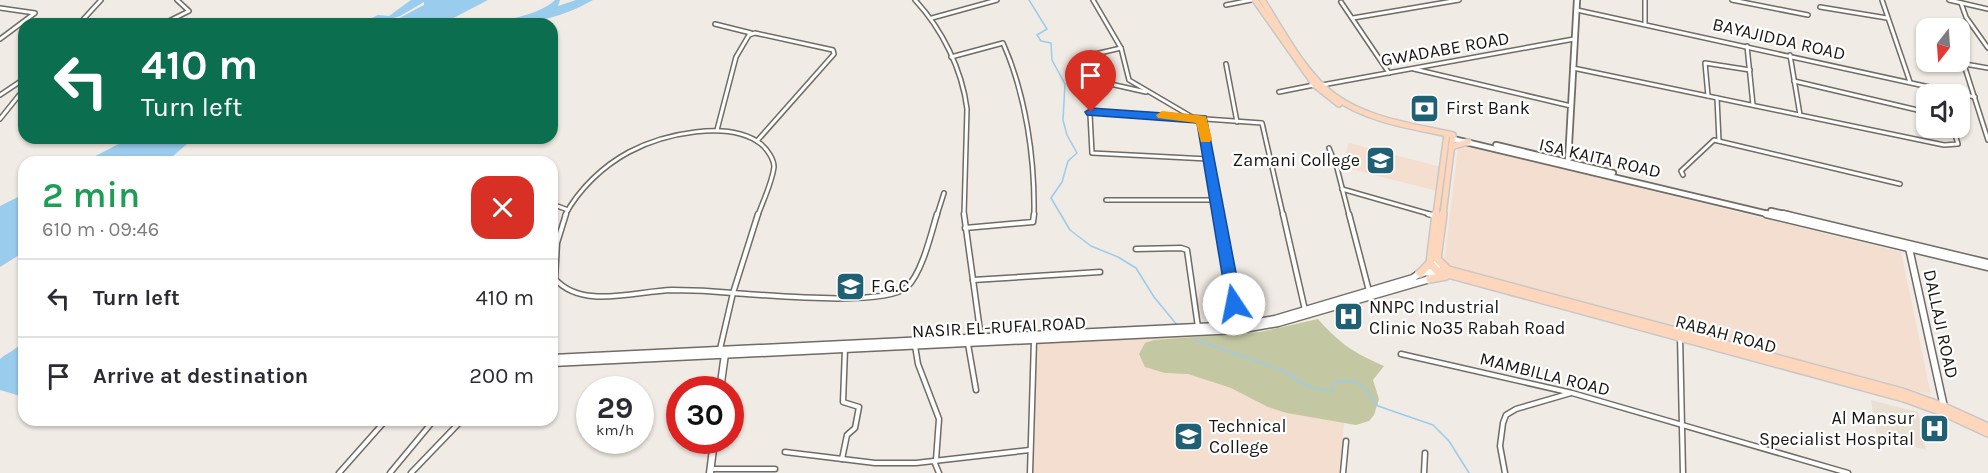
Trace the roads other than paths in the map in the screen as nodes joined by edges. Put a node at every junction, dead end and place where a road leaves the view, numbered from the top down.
1 (101, 0) edge
2 (177, 0) edge
3 (915, 0) edge
4 (997, 0) edge
5 (1093, 0) edge
6 (1253, 0) edge
7 (1262, 0) edge
8 (1459, 0) edge
9 (1577, 0) edge
10 (1645, 0) edge
11 (1732, 0) edge
12 (1882, 0) edge
13 (1949, 0) edge
14 (1341, 2) dead end
15 (1962, 3) junction
16 (1226, 5) dead end
17 (1820, 7) dead end
18 (0, 8) edge
19 (1988, 9) edge
20 (1577, 10) junction
21 (1808, 15) dead end
22 (28, 18) edge
23 (84, 18) edge
24 (175, 18) edge
25 (932, 18) junction
26 (1353, 18) junction
27 (1887, 18) junction
28 (1645, 23) junction
29 (715, 24) dead end
30 (18, 26) edge
31 (752, 33) junction
32 (0, 39) edge
33 (1574, 39) junction
34 (1747, 46) junction
35 (1121, 48) junction
36 (1988, 48) edge
37 (1091, 55) dead end
38 (1790, 55) junction
39 (951, 57) junction
40 (1226, 64) dead end
41 (1970, 65) edge
42 (1411, 68) junction
43 (1988, 68) edge
44 (1573, 69) junction
45 (1750, 70) junction
46 (1967, 72) edge
47 (1389, 73) junction
48 (1097, 81) dead end
49 (1794, 81) junction
50 (1910, 82) junction
51 (18, 83) edge
52 (1919, 84) edge
53 (1318, 85) junction
54 (1279, 92) dead end
55 (1151, 93) junction
56 (0, 95) edge
57 (17, 96) edge
58 (1708, 96) junction
59 (1970, 96) edge
60 (1975, 97) junction
61 (1717, 98) junction
62 (1753, 105) junction
63 (1571, 106) junction
64 (1916, 110) edge
65 (0, 112) edge
66 (6, 113) junction
67 (1800, 115) junction
68 (1192, 117) junction
69 (0, 119) edge
70 (1202, 119) junction
71 (1237, 122) junction
72 (717, 130) junction
73 (1438, 135) junction
74 (1450, 136) junction
75 (1956, 138) edge
76 (1988, 140) edge
77 (757, 141) junction
78 (1719, 141) junction
79 (1468, 142) junction
80 (1449, 147) junction
81 (1329, 148) dead end
82 (1208, 159) junction
83 (1568, 162) junction
84 (1683, 175) dead end
85 (1900, 184) dead end
86 (1341, 189) junction
87 (944, 193) dead end
88 (1106, 200) dead end
89 (1215, 200) junction
90 (558, 206) edge
91 (568, 210) junction
92 (1439, 218) junction
93 (965, 228) junction
94 (558, 237) edge
95 (1909, 248) junction
96 (1136, 249) dead end
97 (1434, 261) junction
98 (1988, 265) edge
99 (1437, 271) junction
100 (1100, 272) dead end
101 (1420, 273) junction
102 (1453, 274) junction
103 (1430, 279) junction
104 (973, 280) junction
105 (558, 281) edge
106 (1369, 291) junction
107 (733, 292) junction
108 (1305, 310) junction
109 (1238, 325) junction
110 (1198, 327) junction
111 (1148, 332) junction
112 (1680, 335) junction
113 (981, 339) junction
114 (1034, 340) junction
115 (968, 343) junction
116 (912, 344) junction
117 (807, 348) junction
118 (845, 348) junction
119 (722, 352) junction
120 (1401, 354) dead end
121 (558, 358) edge
122 (594, 358) junction
123 (558, 362) edge
124 (721, 376) edge
125 (976, 390) dead end
126 (1572, 393) junction
127 (1944, 407) junction
128 (1681, 424) junction
129 (381, 426) edge
130 (429, 426) edge
131 (456, 426) edge
132 (1988, 427) edge
133 (1988, 432) edge
134 (1346, 441) dead end
135 (1030, 450) junction
136 (785, 452) dead end
137 (1425, 453) dead end
138 (712, 454) edge
139 (842, 459) junction
140 (935, 461) junction
141 (775, 469) dead end
142 (710, 471) edge
143 (339, 473) edge
144 (390, 473) edge
145 (411, 473) edge
146 (939, 473) edge
147 (1030, 473) edge
148 (1343, 473) edge
149 (1424, 473) edge
150 (1505, 473) edge
151 (1683, 473) edge
152 (1848, 473) edge

1 - 23 street
2 - 24 street
3 - 25 street
4 - 25 street
5 - 35 street
6 - 16 street
6 - 53 main road, ISA KAITA ROAD
7 - 53 main road, ISA KAITA ROAD
8 - 26 street
9 - 20 main road
10 - 28 street
11 - 21 street
12 - 27 street
13 - 15 street
14 - 26 street
15 - 19 street
15 - 36 street
17 - 27 street
18 - 22 street
20 - 28 street, BAYAJIDDA ROAD
20 - 33 main road
25 - 39 street
26 - 47 street
27 - 50 street
28 - 34 street, BAYAJIDDA ROAD
29 - 31 street
30 - 32 street
31 - 72 street
31 - 77 street
33 - 42 street, GWADABE ROAD
33 - 44 main road
34 - 38 street, BAYAJIDDA ROAD
34 - 45 street
35 - 37 street
35 - 55 street
38 - 49 street
38 - 50 street, BAYAJIDDA ROAD
39 - 93 street
39 - 93 street
40 - 71 street
41 - 43 street
42 - 47 street, GWADABE ROAD
42 - 63 street
44 - 58 street
44 - 63 main road
45 - 58 street
45 - 62 street
46 - 60 street
47 - 53 street, GWADABE ROAD
48 - 55 street
49 - 64 street
49 - 67 street
50 - 52 street, BAYAJIDDA ROAD
51 - 56 street
53 - 54 street, GWADABE ROAD
53 - 73 main road, ISA KAITA ROAD
53 - 74 main road, ISA KAITA ROAD
55 - 68 street
57 - 66 street
58 - 61 street
59 - 60 street, BAYAJIDDA ROAD
60 - 76 street
61 - 62 street
61 - 78 street
62 - 67 street
63 - 83 main road
65 - 66 street
66 - 69 street
67 - 75 street
68 - 70 street
68 - 82 street
70 - 71 street
70 - 82 street
71 - 108 street
72 - 77 street
72 - 91 street
73 - 74 main road, ISA KAITA ROAD
73 - 80 main road
74 - 79 main road, ISA KAITA ROAD
74 - 80 main road
74 - 83 main road, ISA KAITA ROAD
77 - 107 street
78 - 84 street
78 - 85 street
79 - 80 main road
79 - 95 main road, ISA KAITA ROAD
80 - 92 main road
81 - 86 street
82 - 89 street
83 - 98 main road, ISA KAITA ROAD
86 - 92 street
86 - 106 street
87 - 107 street
88 - 89 street
89 - 109 street
90 - 91 street
91 - 94 street
92 - 97 main road
93 - 104 street
95 - 98 main road, ISA KAITA ROAD
95 - 127 main road, DALLAJI ROAD
96 - 110 street
97 - 99 main road
97 - 101 main road
97 - 102 main road
99 - 101 main road, NASIR EL-RUFAI ROAD
99 - 102 main road, RABAH ROAD
99 - 103 main road
100 - 104 street
101 - 106 main road, NASIR EL-RUFAI ROAD
102 - 103 main road
102 - 112 main road, RABAH ROAD
103 - 111 main road, NASIR EL-RUFAI ROAD
104 - 113 street
105 - 107 street
106 - 108 main road, NASIR EL-RUFAI ROAD
107 - 119 street
108 - 109 main road, NASIR EL-RUFAI ROAD
109 - 110 main road, NASIR EL-RUFAI ROAD
110 - 111 main road, NASIR EL-RUFAI ROAD
111 - 113 main road, NASIR EL-RUFAI ROAD
111 - 114 main road, NASIR EL-RUFAI ROAD
112 - 127 main road, RABAH ROAD
112 - 128 street
112 - 133 main road, RABAH ROAD
113 - 116 main road, NASIR EL-RUFAI ROAD
114 - 115 main road, NASIR EL-RUFAI ROAD
114 - 135 street
115 - 116 main road, NASIR EL-RUFAI ROAD
115 - 125 street
116 - 117 main road, NASIR EL-RUFAI ROAD
116 - 118 main road, NASIR EL-RUFAI ROAD
116 - 140 street
117 - 118 main road, NASIR EL-RUFAI ROAD
117 - 119 main road, NASIR EL-RUFAI ROAD
118 - 139 street
119 - 122 main road, NASIR EL-RUFAI ROAD
119 - 124 main road
120 - 126 street, MAMBILLA ROAD
121 - 122 main road, NASIR EL-RUFAI ROAD
122 - 123 main road, NASIR EL-RUFAI ROAD
126 - 128 street, MAMBILLA ROAD
126 - 150 street
127 - 132 main road, RABAH ROAD
128 - 151 street
128 - 152 street, MAMBILLA ROAD
129 - 143 street
130 - 144 street
131 - 145 street
134 - 148 street
135 - 140 street
135 - 147 street
136 - 139 street
137 - 149 street
138 - 142 main road
139 - 140 street
140 - 146 street
141 - 142 street

